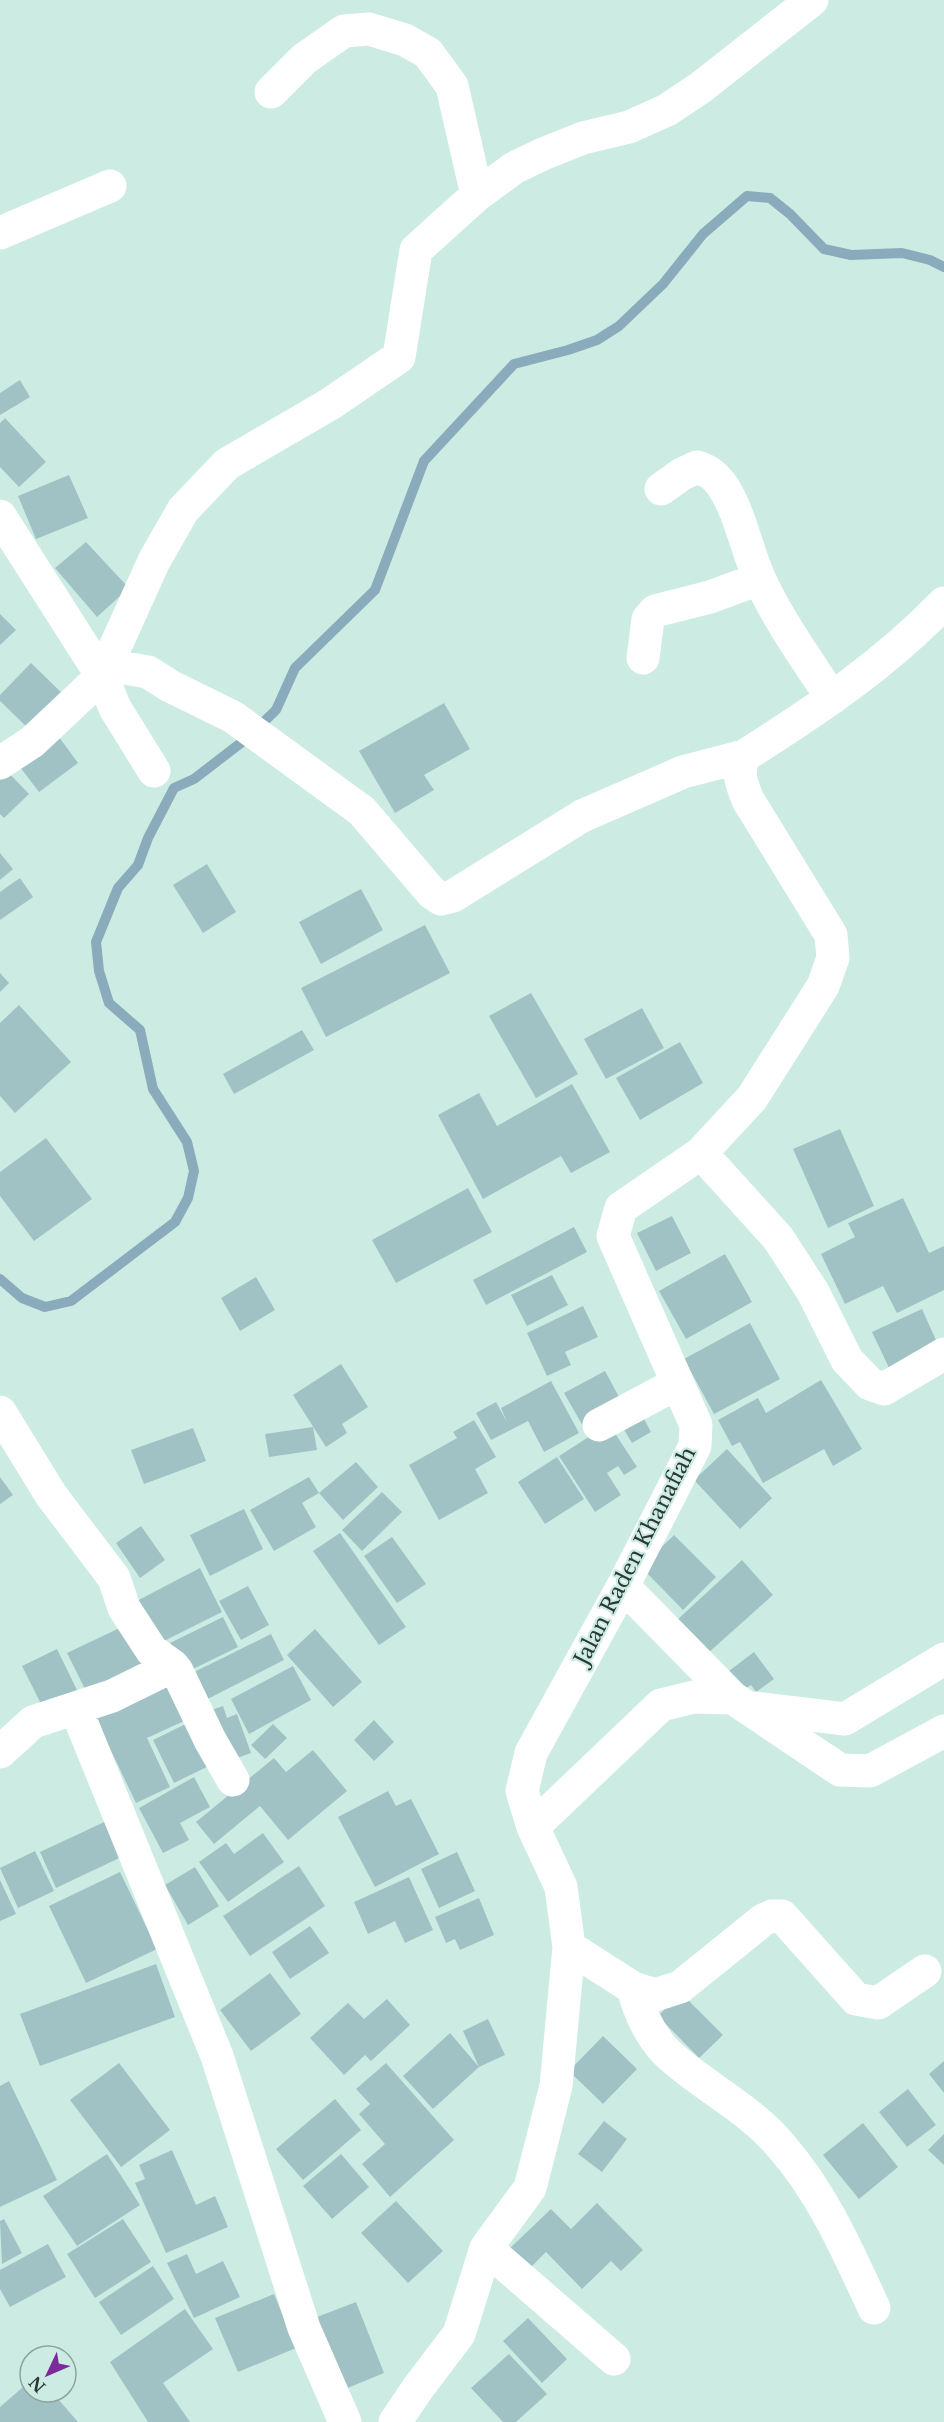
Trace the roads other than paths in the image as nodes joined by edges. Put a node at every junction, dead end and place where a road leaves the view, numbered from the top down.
1 (812, 0) edge
2 (271, 92) dead end
3 (110, 186) dead end
4 (477, 195) junction
5 (0, 233) edge
6 (661, 489) dead end
7 (0, 516) edge
8 (759, 579) junction
9 (944, 603) edge
10 (643, 658) dead end
11 (104, 670) junction
12 (832, 698) junction
13 (744, 756) junction
14 (0, 763) edge
15 (154, 771) dead end
16 (701, 1153) junction
17 (944, 1354) edge
18 (676, 1384) junction
19 (599, 1425) dead end
20 (5, 1432) edge
21 (623, 1586) junction
22 (944, 1659) edge
23 (173, 1666) junction
24 (741, 1703) junction
25 (76, 1708) junction
26 (944, 1731) edge
27 (0, 1752) edge
28 (233, 1780) dead end
29 (533, 1827) junction
30 (569, 1947) junction
31 (925, 1971) dead end
32 (633, 1988) junction
33 (486, 2248) junction
34 (874, 2308) dead end
35 (614, 2359) dead end
36 (345, 2422) edge
37 (395, 2422) edge

1 - 4 street
2 - 4 street
3 - 5 street
4 - 11 street
6 - 8 street
7 - 11 street
8 - 10 street
8 - 12 street
9 - 12 street
11 - 13 street
11 - 14 street
11 - 15 street
12 - 13 street
13 - 16 street, Jalan Raden Khanafiah
16 - 17 street
16 - 18 street, Jalan Raden Khanafiah
18 - 19 street
18 - 21 street, Jalan Raden Khanafiah
20 - 23 street
21 - 24 street
21 - 29 street, Jalan Raden Khanafiah
22 - 24 street
23 - 25 street
23 - 28 street
24 - 26 street
24 - 29 street
25 - 27 street
25 - 36 street
29 - 30 street, Jalan Raden Khanafiah
30 - 32 street
30 - 33 street, Jalan Raden Khanafiah
31 - 32 street
32 - 34 street
33 - 35 street
33 - 37 street, Jalan Raden Khanafiah

